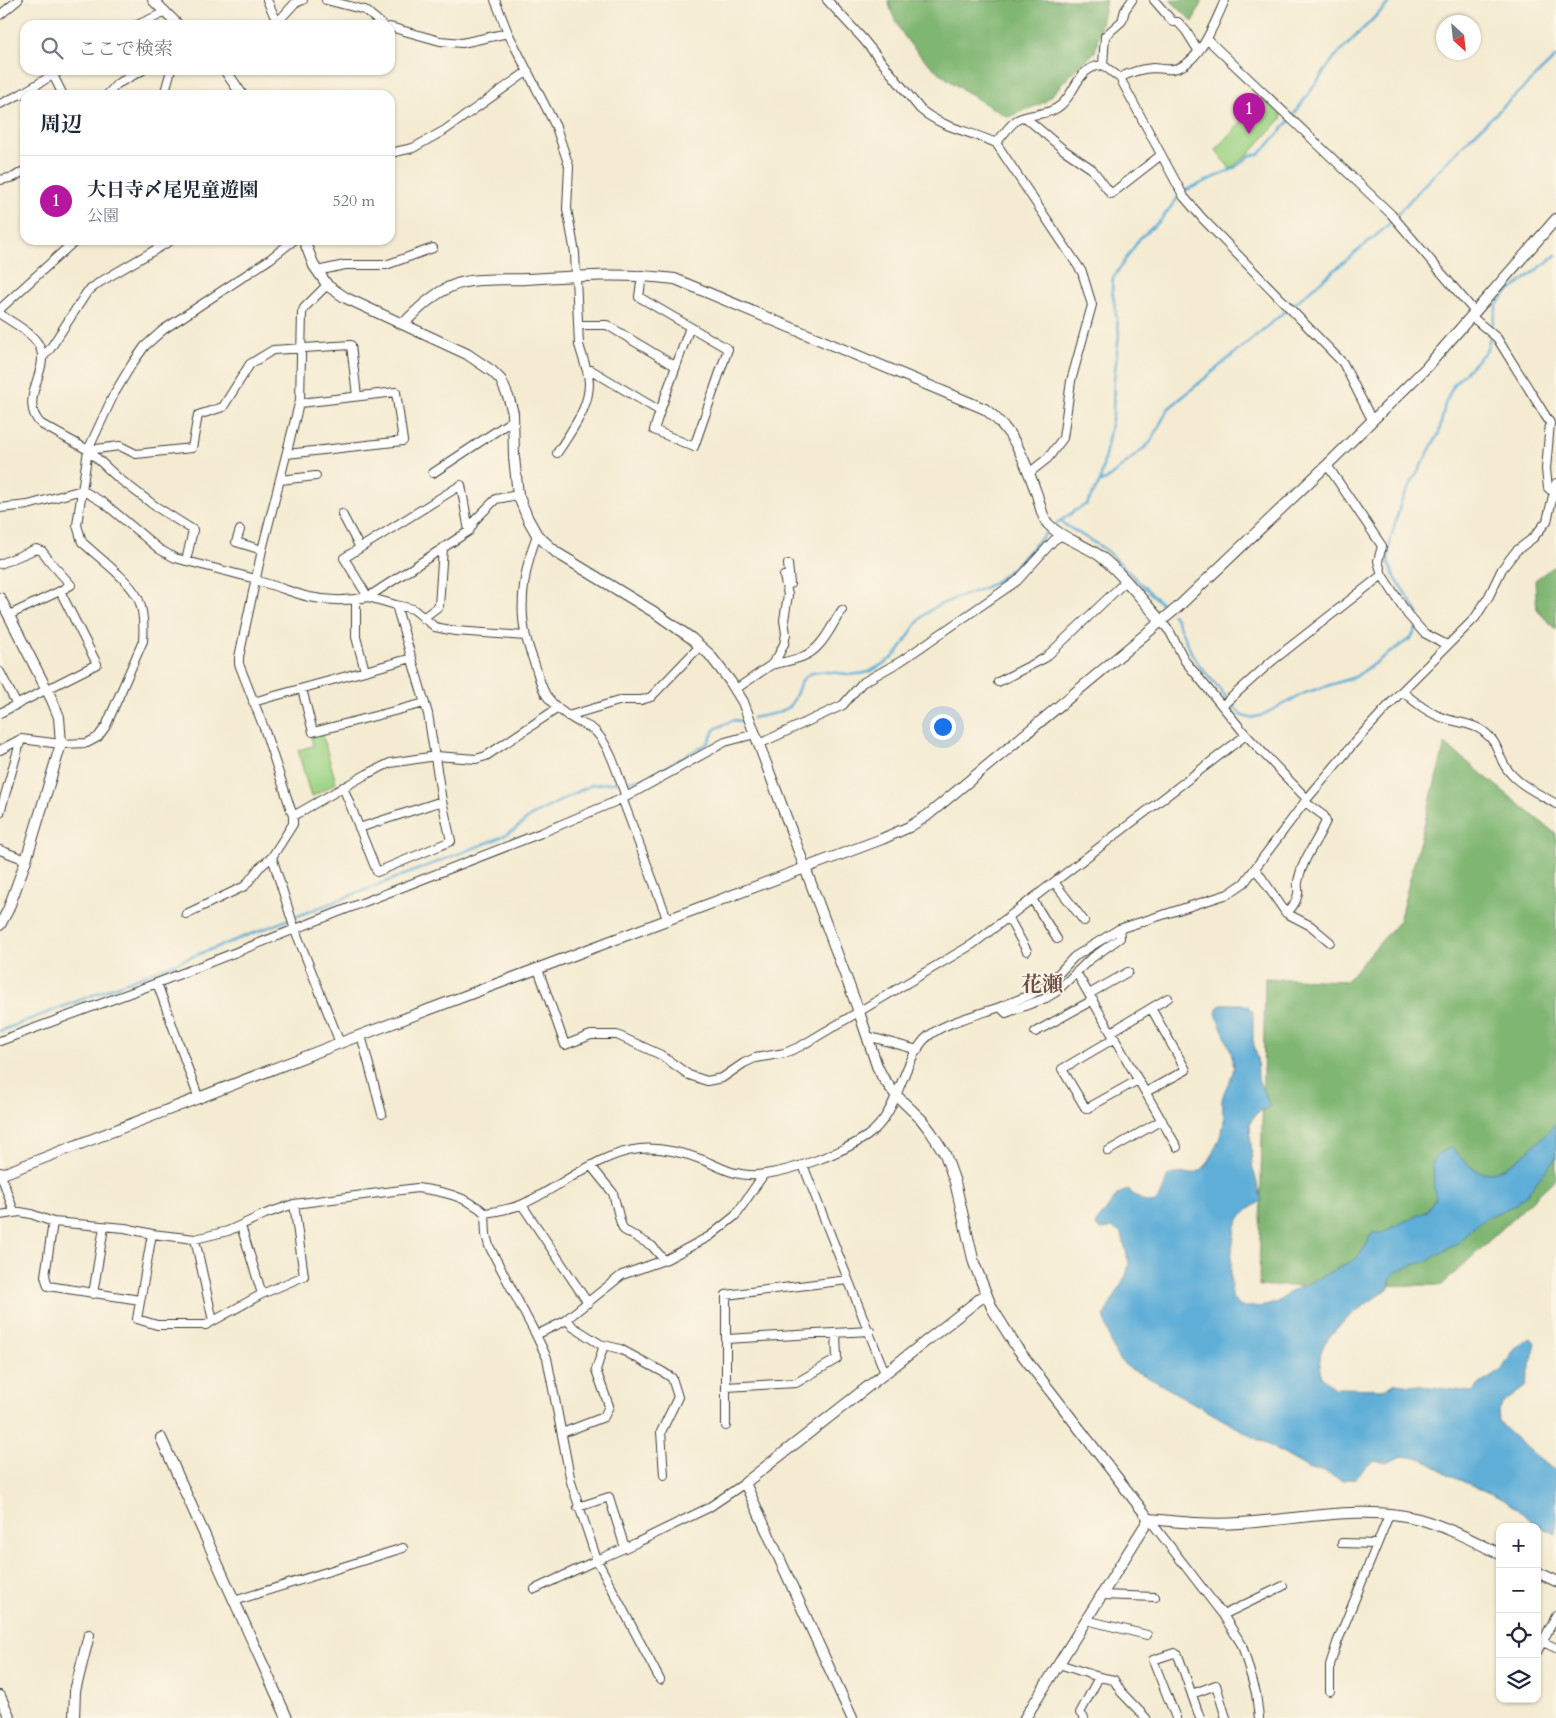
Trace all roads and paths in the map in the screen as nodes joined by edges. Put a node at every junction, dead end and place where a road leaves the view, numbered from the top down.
1 (18, 0) edge
2 (153, 0) edge
3 (268, 0) edge
4 (303, 0) edge
5 (326, 0) edge
6 (495, 0) edge
7 (828, 0) edge
8 (1132, 0) edge
9 (1154, 0) edge
10 (1225, 0) edge
11 (166, 12) junction
12 (0, 15) edge
13 (148, 20) edge
14 (173, 20) edge
15 (275, 20) edge
16 (280, 20) edge
17 (378, 20) edge
18 (395, 28) edge
19 (508, 32) junction
20 (1208, 39) junction
21 (1198, 50) junction
22 (1103, 65) junction
23 (528, 71) junction
24 (53, 75) joint
25 (134, 75) edge
26 (170, 75) edge
27 (228, 75) edge
28 (1120, 78) junction
29 (28, 90) edge
30 (60, 90) edge
31 (112, 90) edge
32 (165, 90) edge
33 (239, 90) edge
34 (20, 94) edge
35 (0, 104) edge
36 (1026, 118) junction
37 (996, 143) junction
38 (395, 152) edge
39 (1160, 155) junction
40 (20, 173) edge
41 (0, 180) edge
42 (1556, 219) edge
43 (71, 245) edge
44 (163, 245) edge
45 (288, 245) edge
46 (306, 245) edge
47 (433, 248) dead end
48 (317, 272) junction
49 (642, 275) junction
50 (577, 276) junction
51 (327, 285) junction
52 (0, 310) edge
53 (0, 314) edge
54 (1473, 314) junction
55 (403, 324) junction
56 (578, 324) junction
57 (690, 327) junction
58 (301, 349) junction
59 (42, 358) junction
60 (675, 366) junction
61 (587, 371) junction
62 (357, 396) junction
63 (300, 403) junction
64 (660, 411) junction
65 (513, 420) junction
66 (1372, 420) junction
67 (88, 450) junction
68 (287, 454) junction
69 (557, 454) dead end
70 (1327, 465) junction
71 (433, 473) dead end
72 (1029, 473) junction
73 (316, 476) dead end
74 (280, 480) junction
75 (1556, 483) edge
76 (82, 490) junction
77 (1554, 493) junction
78 (518, 495) junction
79 (0, 508) edge
80 (342, 514) dead end
81 (1055, 529) junction
82 (240, 530) dead end
83 (469, 531) junction
84 (537, 535) junction
85 (360, 548) junction
86 (442, 548) junction
87 (262, 550) junction
88 (186, 560) junction
89 (0, 564) edge
90 (788, 564) dead end
91 (1382, 575) junction
92 (784, 576) dead end
93 (256, 578) junction
94 (1126, 581) junction
95 (60, 591) junction
96 (788, 595) junction
97 (368, 597) junction
98 (0, 598) edge
99 (356, 600) junction
100 (396, 605) junction
101 (842, 610) dead end
102 (9, 615) junction
103 (423, 618) junction
104 (1163, 618) junction
105 (525, 636) junction
106 (1447, 645) junction
107 (700, 646) junction
108 (412, 658) junction
109 (771, 665) junction
110 (365, 671) junction
111 (0, 672) edge
112 (998, 682) dead end
113 (47, 689) junction
114 (302, 689) junction
115 (736, 689) junction
116 (1402, 691) junction
117 (253, 702) junction
118 (425, 703) junction
119 (17, 705) junction
120 (1222, 706) junction
121 (558, 708) junction
122 (0, 713) edge
123 (568, 716) junction
124 (1246, 735) junction
125 (21, 739) junction
126 (757, 739) junction
127 (61, 744) junction
128 (0, 750) edge
129 (436, 756) junction
130 (343, 787) junction
131 (624, 798) junction
132 (1306, 800) junction
133 (442, 801) junction
134 (1556, 804) edge
135 (0, 813) edge
136 (292, 816) junction
137 (359, 828) junction
138 (0, 850) edge
139 (272, 857) junction
140 (26, 860) junction
141 (1255, 868) junction
142 (805, 869) junction
143 (1054, 882) junction
144 (1032, 899) junction
145 (186, 914) dead end
146 (1286, 914) junction
147 (1008, 917) junction
148 (668, 920) junction
149 (1084, 921) dead end
150 (0, 925) edge
151 (294, 927) junction
152 (1120, 928) junction
153 (1058, 939) dead end
154 (1330, 942) dead end
155 (1026, 951) dead end
156 (538, 969) junction
157 (1076, 972) junction
158 (1128, 972) dead end
159 (157, 983) junction
160 (1091, 997) junction
161 (1168, 998) dead end
162 (1000, 1007) junction
163 (1151, 1008) junction
164 (859, 1012) junction
165 (1035, 1032) dead end
166 (361, 1035) junction
167 (1113, 1035) junction
168 (867, 1036) junction
169 (0, 1041) edge
170 (340, 1044) junction
171 (918, 1050) junction
172 (1138, 1080) junction
173 (1146, 1092) junction
174 (896, 1096) junction
175 (199, 1099) junction
176 (382, 1114) dead end
177 (1162, 1120) junction
178 (1177, 1147) dead end
179 (1108, 1151) dead end
180 (802, 1165) junction
181 (591, 1166) junction
182 (0, 1174) edge
183 (764, 1174) junction
184 (294, 1204) junction
185 (522, 1205) junction
186 (14, 1212) junction
187 (485, 1212) junction
188 (0, 1215) edge
189 (53, 1222) junction
190 (241, 1226) junction
191 (104, 1227) junction
192 (152, 1234) junction
193 (195, 1239) junction
194 (664, 1260) junction
195 (848, 1280) junction
196 (93, 1294) junction
197 (262, 1294) junction
198 (986, 1294) junction
199 (140, 1300) junction
200 (588, 1303) junction
201 (567, 1319) junction
202 (213, 1321) junction
203 (870, 1331) junction
204 (836, 1332) junction
205 (536, 1335) junction
206 (726, 1339) junction
207 (604, 1345) junction
208 (885, 1374) junction
209 (726, 1387) junction
210 (726, 1426) dead end
211 (562, 1434) junction
212 (161, 1438) dead end
213 (664, 1475) dead end
214 (745, 1483) junction
215 (578, 1507) junction
216 (1389, 1514) junction
217 (1149, 1519) junction
218 (1342, 1544) dead end
219 (1376, 1544) junction
220 (403, 1548) dead end
221 (625, 1548) junction
222 (1496, 1552) edge
223 (597, 1560) junction
224 (1541, 1574) edge
225 (1556, 1581) edge
226 (1283, 1586) dead end
227 (535, 1589) dead end
228 (1102, 1595) junction
229 (1154, 1597) dead end
230 (234, 1601) junction
231 (1223, 1615) junction
232 (1556, 1616) edge
233 (1086, 1620) junction
234 (89, 1634) dead end
235 (1147, 1635) dead end
236 (1542, 1642) joint
237 (1556, 1648) edge
238 (1059, 1664) junction
239 (1099, 1677) junction
240 (660, 1680) dead end
241 (1330, 1691) dead end
242 (1192, 1694) junction
243 (0, 1696) edge
244 (10, 1718) edge
245 (74, 1718) edge
246 (287, 1718) edge
247 (852, 1718) edge
248 (1025, 1718) edge
249 (1084, 1718) edge
250 (1146, 1718) edge
251 (1176, 1718) edge
252 (1200, 1718) edge
253 (1226, 1718) edge
254 (1258, 1718) edge

1 - 12 street
2 - 11 street
3 - 15 street
4 - 16 street
5 - 17 street
6 - 19 street
7 - 37 street
8 - 22 street
9 - 21 street
10 - 20 street
11 - 13 street
11 - 14 street
18 - 19 street
19 - 23 street
20 - 21 street
20 - 54 street
21 - 28 street
22 - 28 street
22 - 36 street
23 - 38 street
23 - 50 street
24 - 29 street
24 - 30 street
25 - 31 street
26 - 32 street
27 - 33 street
28 - 39 street
34 - 35 street
36 - 37 street
36 - 39 street
37 - 72 street
39 - 66 street
40 - 41 street
42 - 54 street
43 - 52 street
44 - 59 street
45 - 67 street
46 - 48 street
47 - 48 street
48 - 51 street
49 - 50 street
49 - 57 street
49 - 72 street
50 - 55 street
50 - 56 street
51 - 55 street
51 - 58 street
53 - 59 street
54 - 66 street
54 - 77 street
55 - 65 street
56 - 60 street
56 - 61 street
57 - 60 street
57 - 64 street
58 - 62 street
58 - 63 street
58 - 67 street
59 - 67 street
60 - 64 street
61 - 64 street
61 - 69 street
62 - 63 street
62 - 68 street
63 - 68 street
65 - 71 street
65 - 78 street
66 - 70 street
67 - 76 street
67 - 88 street
68 - 74 street
70 - 91 street
70 - 104 street
72 - 81 street
73 - 74 street
74 - 87 street
75 - 77 street
76 - 79 street
76 - 88 street
76 - 127 street
77 - 106 street
78 - 83 street
78 - 84 street
80 - 85 street
81 - 94 street
81 - 126 street
82 - 87 street
83 - 85 street
83 - 86 street
84 - 105 street
84 - 107 street
85 - 97 street
86 - 97 street
86 - 103 street
87 - 93 street
88 - 93 street
89 - 95 street
90 - 96 street
91 - 106 street
91 - 120 street
92 - 96 street
93 - 99 street
93 - 117 street
94 - 104 street
94 - 112 street
95 - 102 street
95 - 113 street
96 - 109 street
97 - 99 street
97 - 100 street
98 - 102 street
99 - 110 street
100 - 103 street
100 - 108 street
101 - 109 street
102 - 113 street
103 - 105 street
104 - 120 street
104 - 142 street
105 - 121 street
106 - 116 street
107 - 115 street
107 - 123 street
108 - 110 street
108 - 118 street
109 - 115 street
110 - 114 street
111 - 119 street
113 - 119 street
113 - 127 street
114 - 117 street
114 - 118 street
115 - 126 street
116 - 132 street
116 - 134 street
117 - 136 street
118 - 129 street
119 - 122 street
120 - 124 street
121 - 123 street
121 - 129 street
123 - 131 street
124 - 132 street
124 - 143 street
125 - 127 street
125 - 128 street
125 - 135 street
126 - 131 street
126 - 142 street
127 - 140 street
129 - 130 street
129 - 133 street
130 - 136 street
130 - 137 street
131 - 148 street
131 - 151 street
132 - 141 street
132 - 146 street
133 - 137 street
133 - 137 street
136 - 139 street
138 - 140 street
139 - 145 street
139 - 151 street
140 - 150 street
141 - 146 street
141 - 152 street
142 - 148 street
142 - 164 street
143 - 144 street
143 - 149 street
144 - 147 street
144 - 153 street
146 - 154 street
147 - 155 street
147 - 164 street
148 - 156 street
151 - 159 street
151 - 170 street
152 - 157 street
152 - 162 street
156 - 164 street
156 - 166 street
157 - 160 street
157 - 162 street
158 - 160 street
159 - 169 street
159 - 175 street
160 - 165 street
160 - 167 street
161 - 163 street
162 - 171 street
163 - 167 street
163 - 173 street
164 - 168 street
166 - 170 street
166 - 176 street
167 - 172 street
167 - 172 street
168 - 171 street
168 - 174 street
170 - 175 street
171 - 174 street
172 - 173 street
173 - 177 street
174 - 180 street
174 - 198 street
175 - 182 street
177 - 178 street
177 - 179 street
180 - 183 street
180 - 195 street
181 - 183 street
181 - 185 street
181 - 194 street
182 - 186 street
183 - 194 street
184 - 187 street
184 - 190 street
184 - 197 street
185 - 187 street
185 - 200 street
186 - 188 street
186 - 189 street
187 - 205 street
189 - 191 street
189 - 196 street
190 - 193 street
190 - 197 street
191 - 192 street
191 - 196 street
192 - 193 street
192 - 199 street
193 - 202 street
194 - 200 street
195 - 203 street
195 - 206 street
196 - 199 street
197 - 202 street
198 - 208 street
198 - 217 street
199 - 202 street
200 - 201 street
201 - 205 street
201 - 207 street
203 - 204 street
203 - 208 street
204 - 206 street
204 - 209 street
205 - 211 street
206 - 209 street
207 - 211 street
207 - 213 street
208 - 214 street
209 - 210 street
211 - 215 street
212 - 230 street
214 - 221 street
214 - 247 street
215 - 221 street
215 - 223 street
216 - 217 street
216 - 219 street
216 - 222 street
217 - 228 street
217 - 231 street
218 - 219 street
219 - 241 street
220 - 230 street
221 - 223 street
223 - 227 street
223 - 240 street
224 - 225 street
226 - 231 street
228 - 229 street
228 - 233 street
230 - 246 street
231 - 254 street
232 - 236 street
233 - 235 street
233 - 238 street
234 - 245 street
236 - 237 street
238 - 239 street
238 - 248 street
239 - 249 street
239 - 250 street
242 - 251 street
242 - 252 street
242 - 253 street
243 - 244 street

